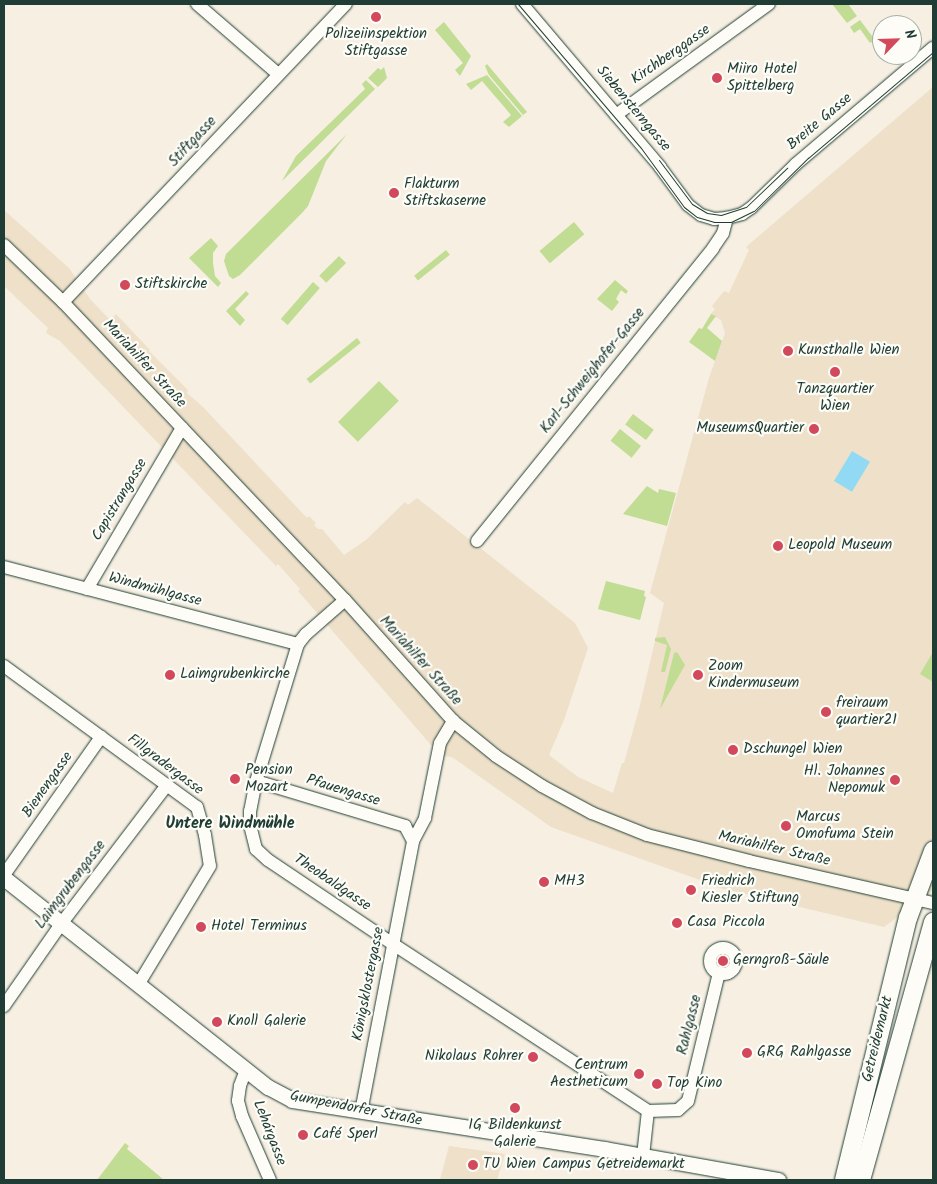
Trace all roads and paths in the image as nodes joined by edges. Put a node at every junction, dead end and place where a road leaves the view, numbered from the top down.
1 (197, 4) edge
2 (346, 4) edge
3 (522, 4) edge
4 (769, 4) edge
5 (933, 48) edge
6 (278, 74) junction
7 (616, 115) junction
8 (727, 218) junction
9 (4, 245) edge
10 (63, 302) junction
11 (182, 428) junction
12 (477, 541) dead end
13 (4, 567) edge
14 (87, 589) junction
15 (345, 600) junction
16 (298, 644) junction
17 (4, 666) edge
18 (453, 721) junction
19 (101, 737) junction
20 (256, 781) junction
21 (167, 785) junction
22 (413, 841) junction
23 (933, 852) edge
24 (4, 877) edge
25 (914, 898) junction
26 (933, 903) edge
27 (933, 922) edge
28 (61, 924) junction
29 (393, 944) junction
30 (719, 973) dead end
31 (138, 984) junction
32 (4, 1006) edge
33 (246, 1070) junction
34 (648, 1111) junction
35 (361, 1112) junction
36 (643, 1156) junction
37 (270, 1180) edge
38 (778, 1180) edge
39 (844, 1180) edge
40 (861, 1180) edge

1 - 6 street
2 - 6 street, Stiftgasse
3 - 7 street, Siebensterngasse
4 - 7 street, Kirchberggasse
5 - 8 street, Breite Gasse
6 - 10 street, Stiftgasse
7 - 8 street, Siebensterngasse
8 - 12 street, Karl-Schweighofer-Gasse
9 - 10 street, Mariahilfer Straße
10 - 11 street, Mariahilfer Straße
11 - 14 street, Capistrangasse
11 - 15 street, Mariahilfer Straße
13 - 14 street, Windmühlgasse
14 - 16 street, Windmühlgasse
15 - 16 street, Theobaldgasse
15 - 18 street, Mariahilfer Straße
16 - 20 street, Theobaldgasse
17 - 19 street, Fillgradergasse
18 - 22 street, Königsklostergasse
18 - 25 street, Mariahilfer Straße
19 - 21 street, Fillgradergasse
19 - 24 street, Bienengasse
20 - 22 street, Pfauengasse
20 - 29 street, Theobaldgasse
21 - 28 street, Laimgrubengasse
21 - 31 street, Fillgradergasse
22 - 29 street, Königsklostergasse
23 - 25 main road, Getreidemarkt
24 - 28 street, Gumpendorfer Straße
25 - 26 street, Mariahilfer Straße
25 - 39 main road, Getreidemarkt
27 - 40 main road, Getreidemarkt
28 - 31 street, Gumpendorfer Straße
28 - 32 street, Laimgrubengasse
29 - 34 street, Theobaldgasse
29 - 35 street, Königsklostergasse
30 - 34 street, Rahlgasse
31 - 33 street, Gumpendorfer Straße
33 - 35 street, Gumpendorfer Straße
33 - 37 street, Lehárgasse
34 - 36 street
35 - 36 street, Gumpendorfer Straße
36 - 38 street, Gumpendorfer Straße

